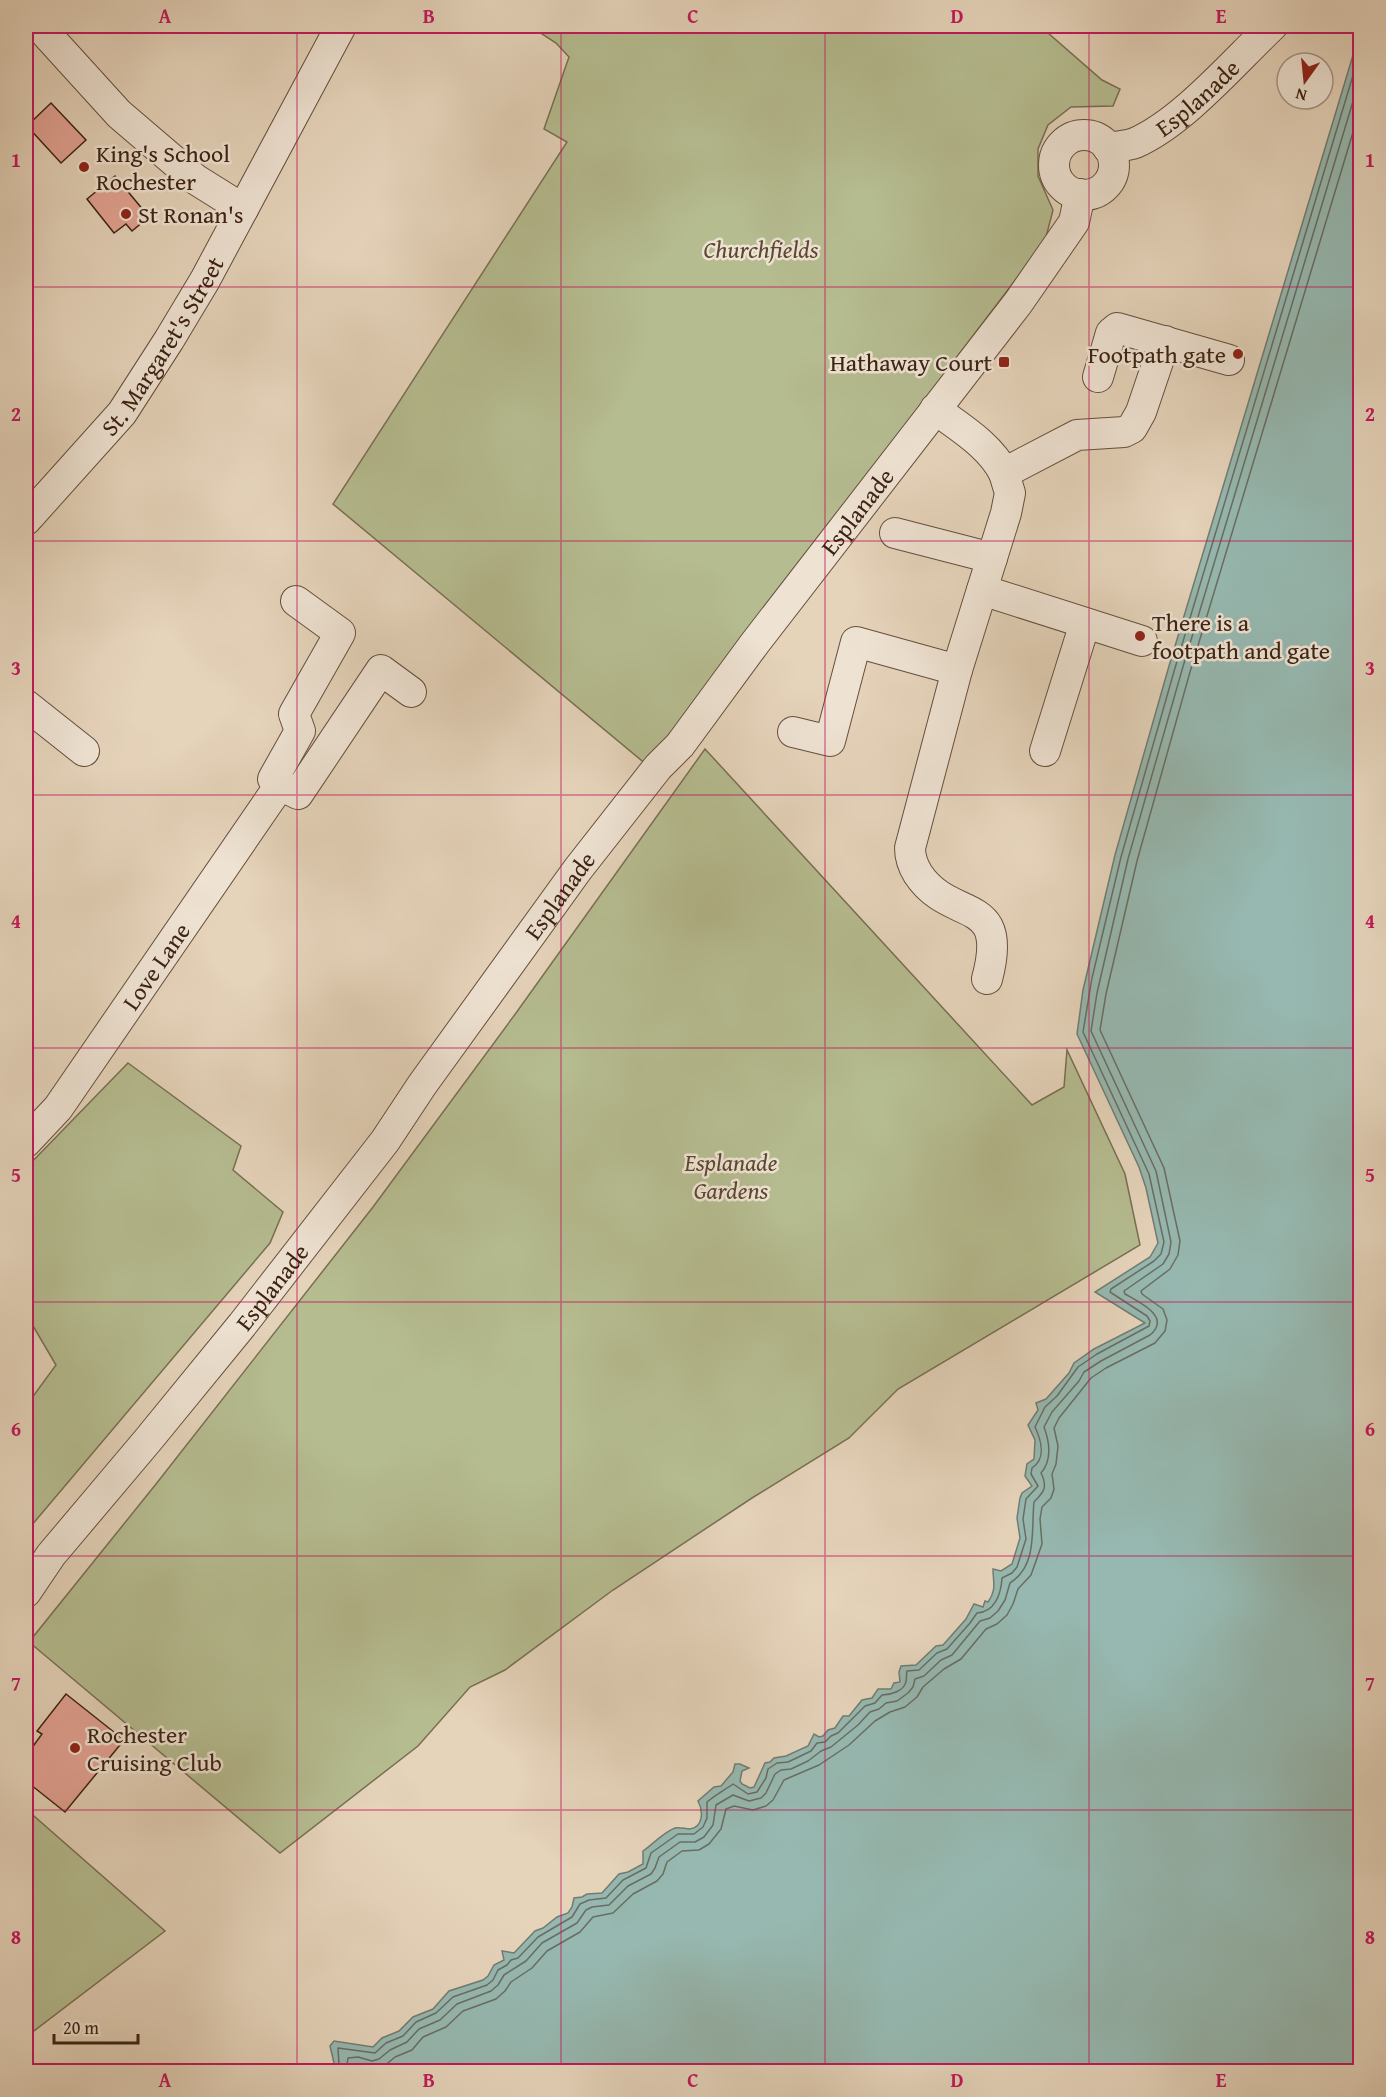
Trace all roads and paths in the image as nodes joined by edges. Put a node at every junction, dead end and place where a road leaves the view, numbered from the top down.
1 (39, 26) edge
2 (341, 26) edge
3 (1272, 26) edge
4 (1108, 148) junction
5 (1080, 194) junction
6 (243, 209) junction
7 (1165, 341) junction
8 (1229, 360) dead end
9 (1098, 377) dead end
10 (935, 409) junction
11 (1004, 473) junction
12 (26, 520) edge
13 (895, 533) dead end
14 (992, 558) junction
15 (982, 590) junction
16 (296, 601) dead end
17 (1085, 623) junction
18 (1142, 641) dead end
19 (957, 670) junction
20 (411, 692) dead end
21 (26, 705) edge
22 (794, 732) dead end
23 (84, 751) dead end
24 (1045, 751) dead end
25 (280, 785) junction
26 (987, 979) dead end
27 (26, 1142) edge
28 (26, 1592) edge

1 - 6 street
2 - 6 street, St. Margaret's Street
3 - 4 street, Esplanade
4 - 5 street
4 - 5 street
5 - 10 street, Esplanade
6 - 12 street, St. Margaret's Street
7 - 8 street
7 - 9 street
7 - 11 street
10 - 11 street
10 - 28 street, Esplanade
11 - 14 street
13 - 14 street
14 - 15 street
15 - 17 street
15 - 19 street
16 - 25 street, Love Lane
17 - 18 street
17 - 24 street
19 - 22 street
19 - 26 street
20 - 25 street
21 - 23 street
25 - 27 street, Love Lane

